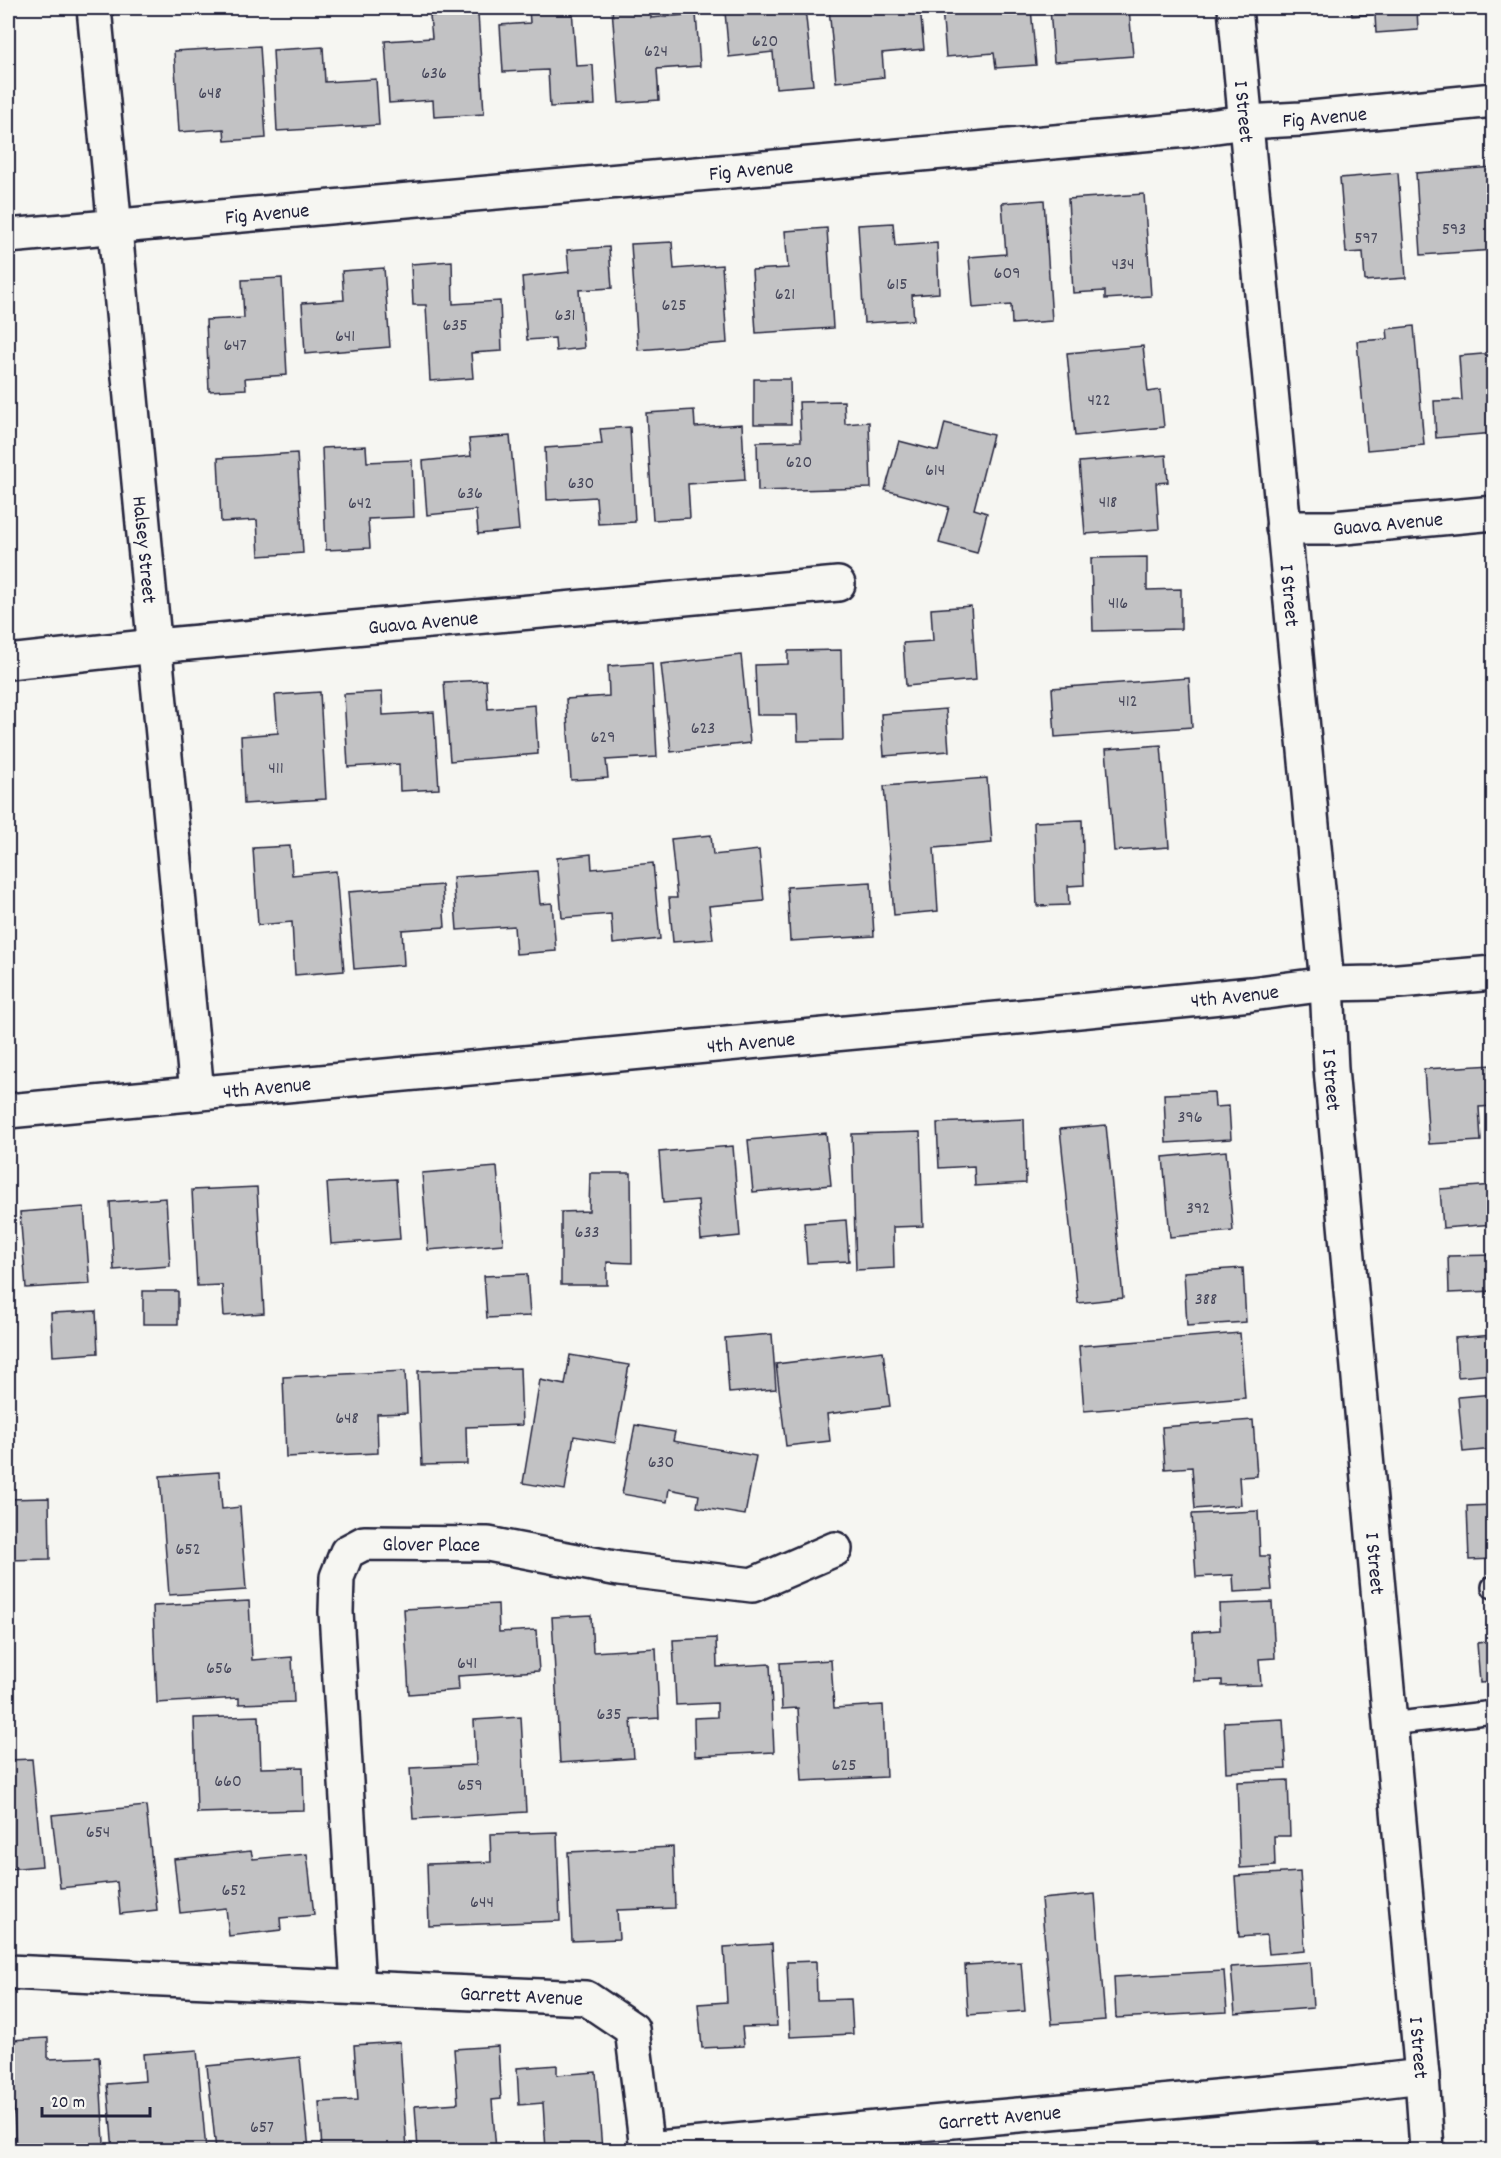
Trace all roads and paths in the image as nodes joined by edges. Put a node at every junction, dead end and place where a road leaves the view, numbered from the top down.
1 (94, 8) edge
2 (1235, 8) edge
3 (1494, 100) edge
4 (1245, 122) junction
5 (115, 226) junction
6 (8, 236) edge
7 (1494, 513) edge
8 (1283, 528) junction
9 (838, 584) dead end
10 (155, 646) junction
11 (8, 662) edge
12 (1494, 973) edge
13 (1327, 984) junction
14 (197, 1093) junction
15 (8, 1111) edge
16 (834, 1549) dead end
17 (1494, 1712) edge
18 (1389, 1724) junction
19 (8, 1972) edge
20 (358, 1987) junction
21 (1422, 2076) junction
22 (647, 2150) edge
23 (1427, 2151) edge

1 - 5 street, Halsey Street
2 - 4 street, I Street
3 - 4 street, Fig Avenue
4 - 5 street, Fig Avenue
4 - 8 street, I Street
5 - 6 street, Fig Avenue
5 - 10 street, Halsey Street
7 - 8 street, Guava Avenue
8 - 13 street, I Street
9 - 10 street, Guava Avenue
10 - 11 street, Guava Avenue
10 - 14 street, Halsey Street
12 - 13 street, 4th Avenue
13 - 14 street, 4th Avenue
13 - 18 street, I Street
14 - 15 street, 4th Avenue
16 - 20 street, Glover Place
17 - 18 lane
18 - 21 street, I Street
19 - 20 street, Garrett Avenue
20 - 22 street, Garrett Avenue
21 - 22 street, Garrett Avenue
21 - 23 street, I Street

